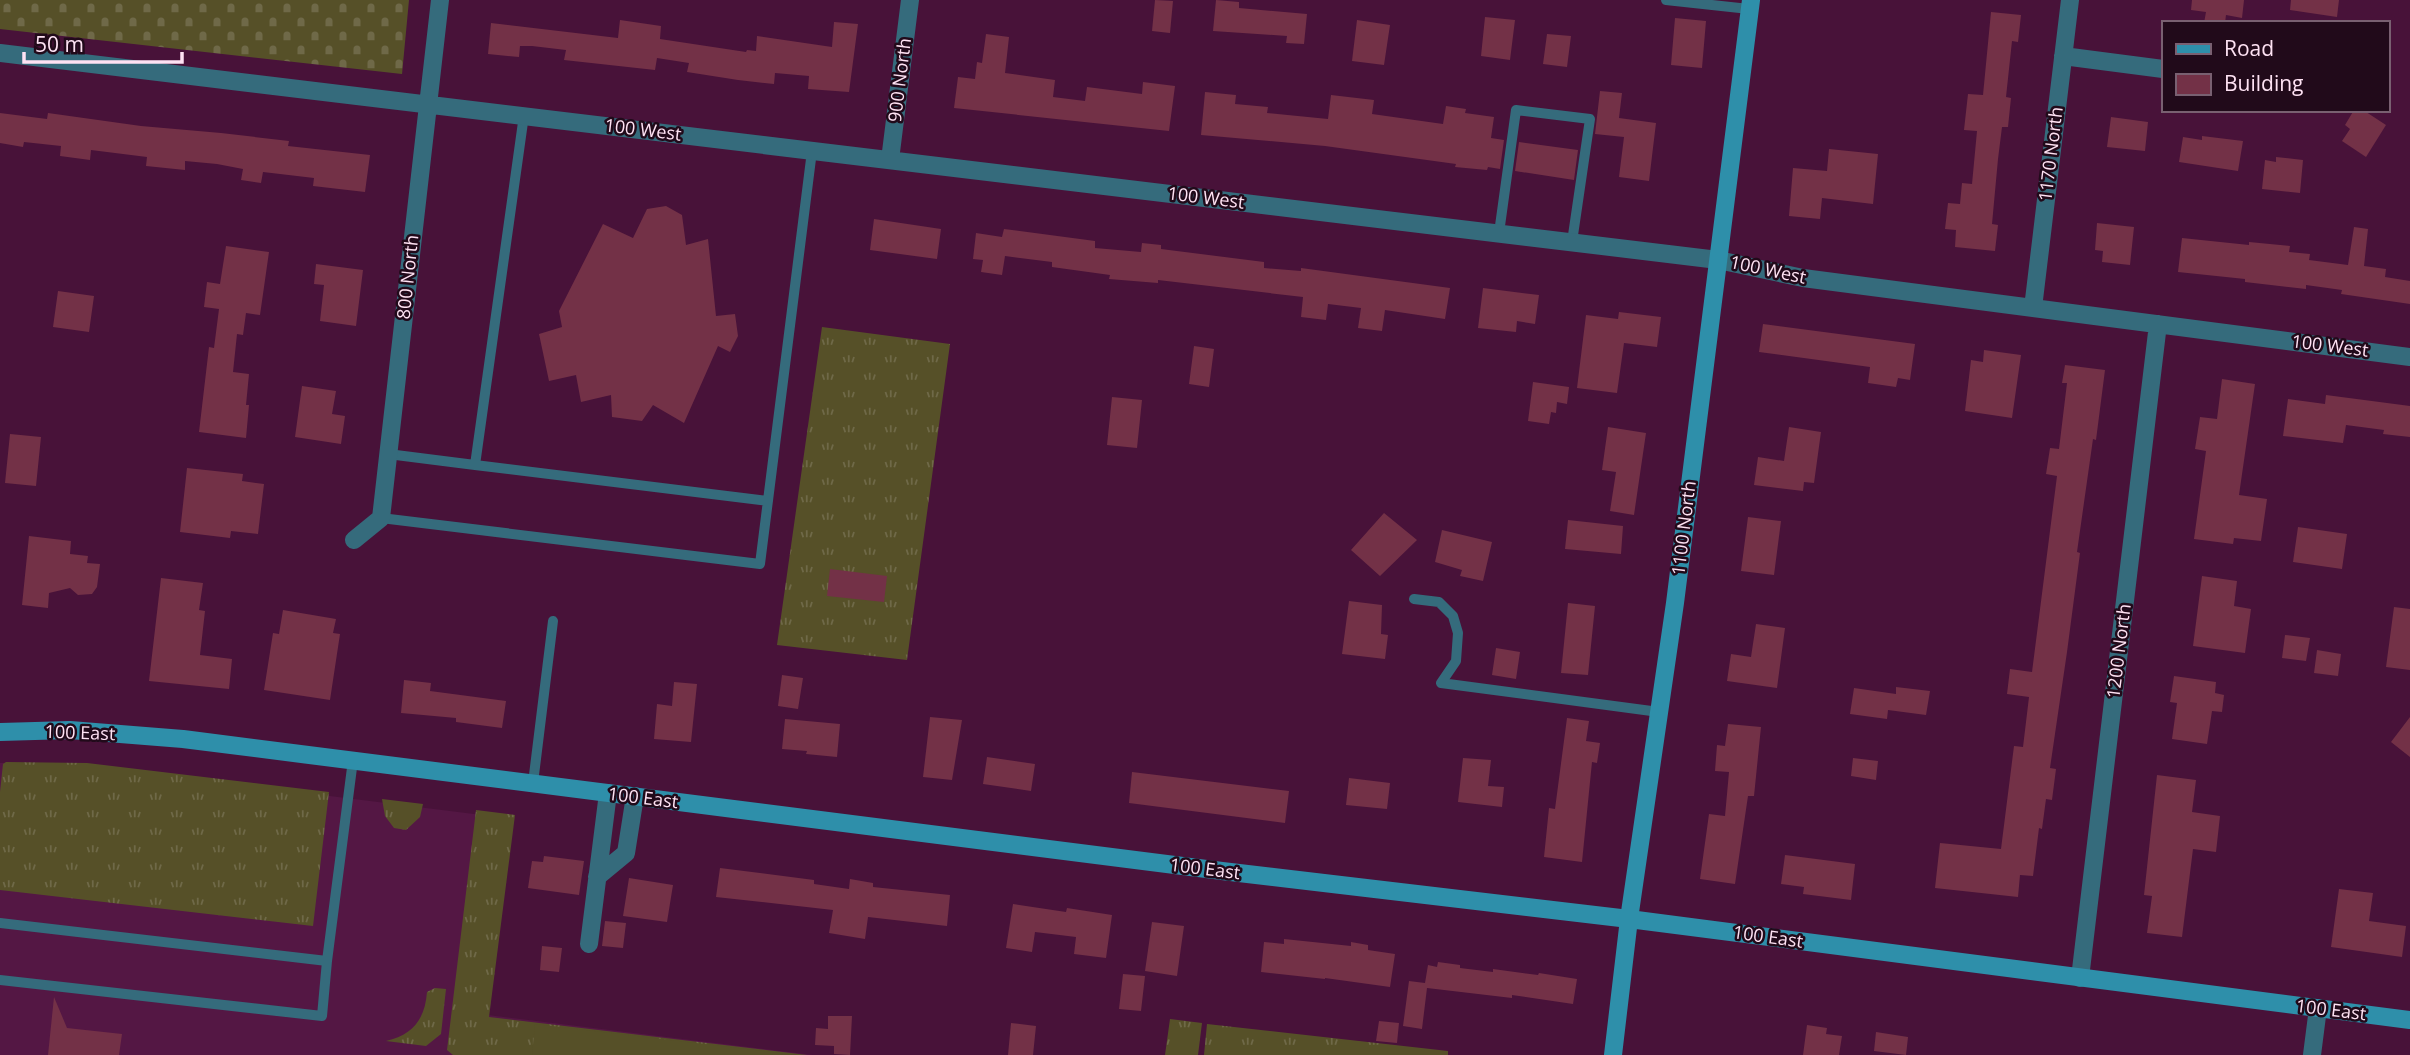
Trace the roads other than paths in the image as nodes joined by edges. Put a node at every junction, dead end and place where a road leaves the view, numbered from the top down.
1 (440, 0) edge
2 (909, 0) edge
3 (1666, 0) edge
4 (2070, 0) edge
5 (1750, 4) edge
6 (0, 53) edge
7 (2063, 56) junction
8 (2162, 69) edge
9 (428, 104) junction
10 (524, 116) junction
11 (812, 151) junction
12 (890, 160) junction
13 (1499, 233) junction
14 (1572, 242) junction
15 (1718, 260) junction
16 (2033, 308) junction
17 (2158, 324) junction
18 (2410, 357) edge
19 (388, 454) junction
20 (475, 465) junction
21 (768, 501) junction
22 (381, 519) junction
23 (354, 541) dead end
24 (1414, 599) dead end
25 (553, 621) dead end
26 (1659, 712) junction
27 (0, 732) edge
28 (353, 760) junction
29 (533, 783) junction
30 (608, 793) junction
31 (635, 796) junction
32 (597, 877) junction
33 (1629, 919) junction
34 (0, 923) edge
35 (589, 944) dead end
36 (327, 961) junction
37 (2080, 978) junction
38 (0, 980) edge
39 (2318, 1008) junction
40 (2410, 1020) edge
41 (1613, 1055) edge
42 (2312, 1055) edge

1 - 9 street, 800 North
2 - 12 street, 900 North
3 - 5 lane
4 - 7 street, 1170 North
5 - 15 main road, 1100 North
6 - 9 street, 100 West
7 - 8 street
7 - 16 street, 1170 North
9 - 10 street, 100 West
9 - 19 street, 800 North
10 - 11 street, 100 West
10 - 20 lane
11 - 12 street, 100 West
11 - 21 lane
12 - 13 street, 100 West
13 - 14 street, 100 West
13 - 14 lane
14 - 15 street, 100 West
15 - 16 street, 100 West
15 - 26 main road, 1100 North
16 - 17 street, 100 West
17 - 18 street, 100 West
17 - 37 street, 1200 North
19 - 20 lane
19 - 22 street, 800 North
20 - 21 lane
21 - 22 lane
22 - 23 street
24 - 26 lane
25 - 29 lane
26 - 33 main road, 1100 North
27 - 28 main road, 100 East
28 - 29 main road, 100 East
28 - 36 lane
29 - 30 main road, 100 East
30 - 31 main road, 100 East
30 - 32 street
31 - 32 street
31 - 33 main road, 100 East
32 - 35 street
33 - 37 main road, 100 East
33 - 41 main road, 1100 North
34 - 36 lane
36 - 38 lane
37 - 39 main road, 100 East
39 - 40 main road, 100 East
39 - 42 street

